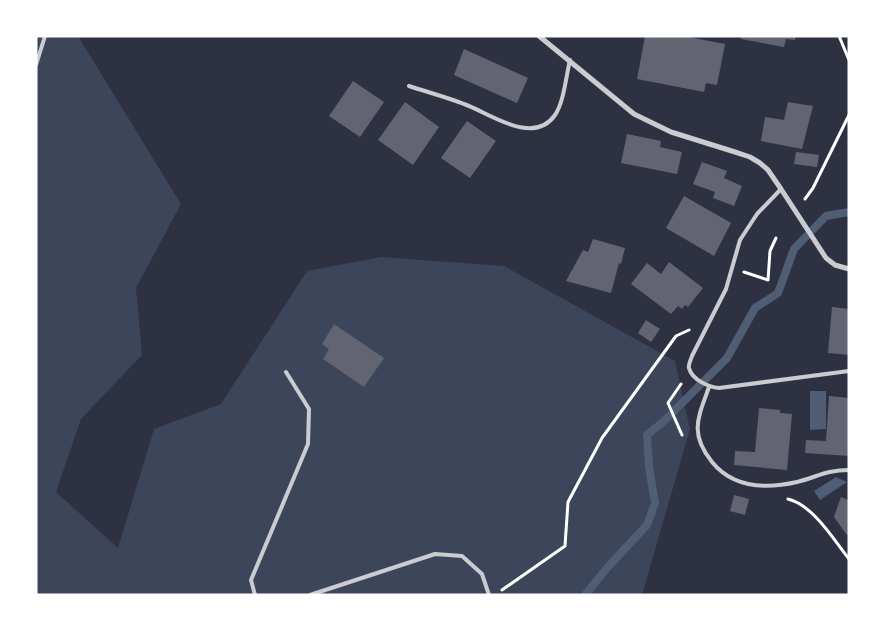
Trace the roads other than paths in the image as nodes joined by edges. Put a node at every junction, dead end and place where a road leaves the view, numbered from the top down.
1 (45, 36) edge
2 (539, 36) edge
3 (570, 60) junction
4 (36, 65) edge
5 (409, 86) dead end
6 (782, 189) junction
7 (849, 269) edge
8 (849, 371) edge
9 (286, 372) dead end
10 (709, 387) junction
11 (849, 470) edge
12 (255, 595) edge
13 (310, 595) edge
14 (489, 595) edge

1 - 4 lane
2 - 3 street
3 - 5 lane
3 - 6 street
6 - 7 street
6 - 10 lane
8 - 10 lane
9 - 12 lane
10 - 11 lane
13 - 14 lane

